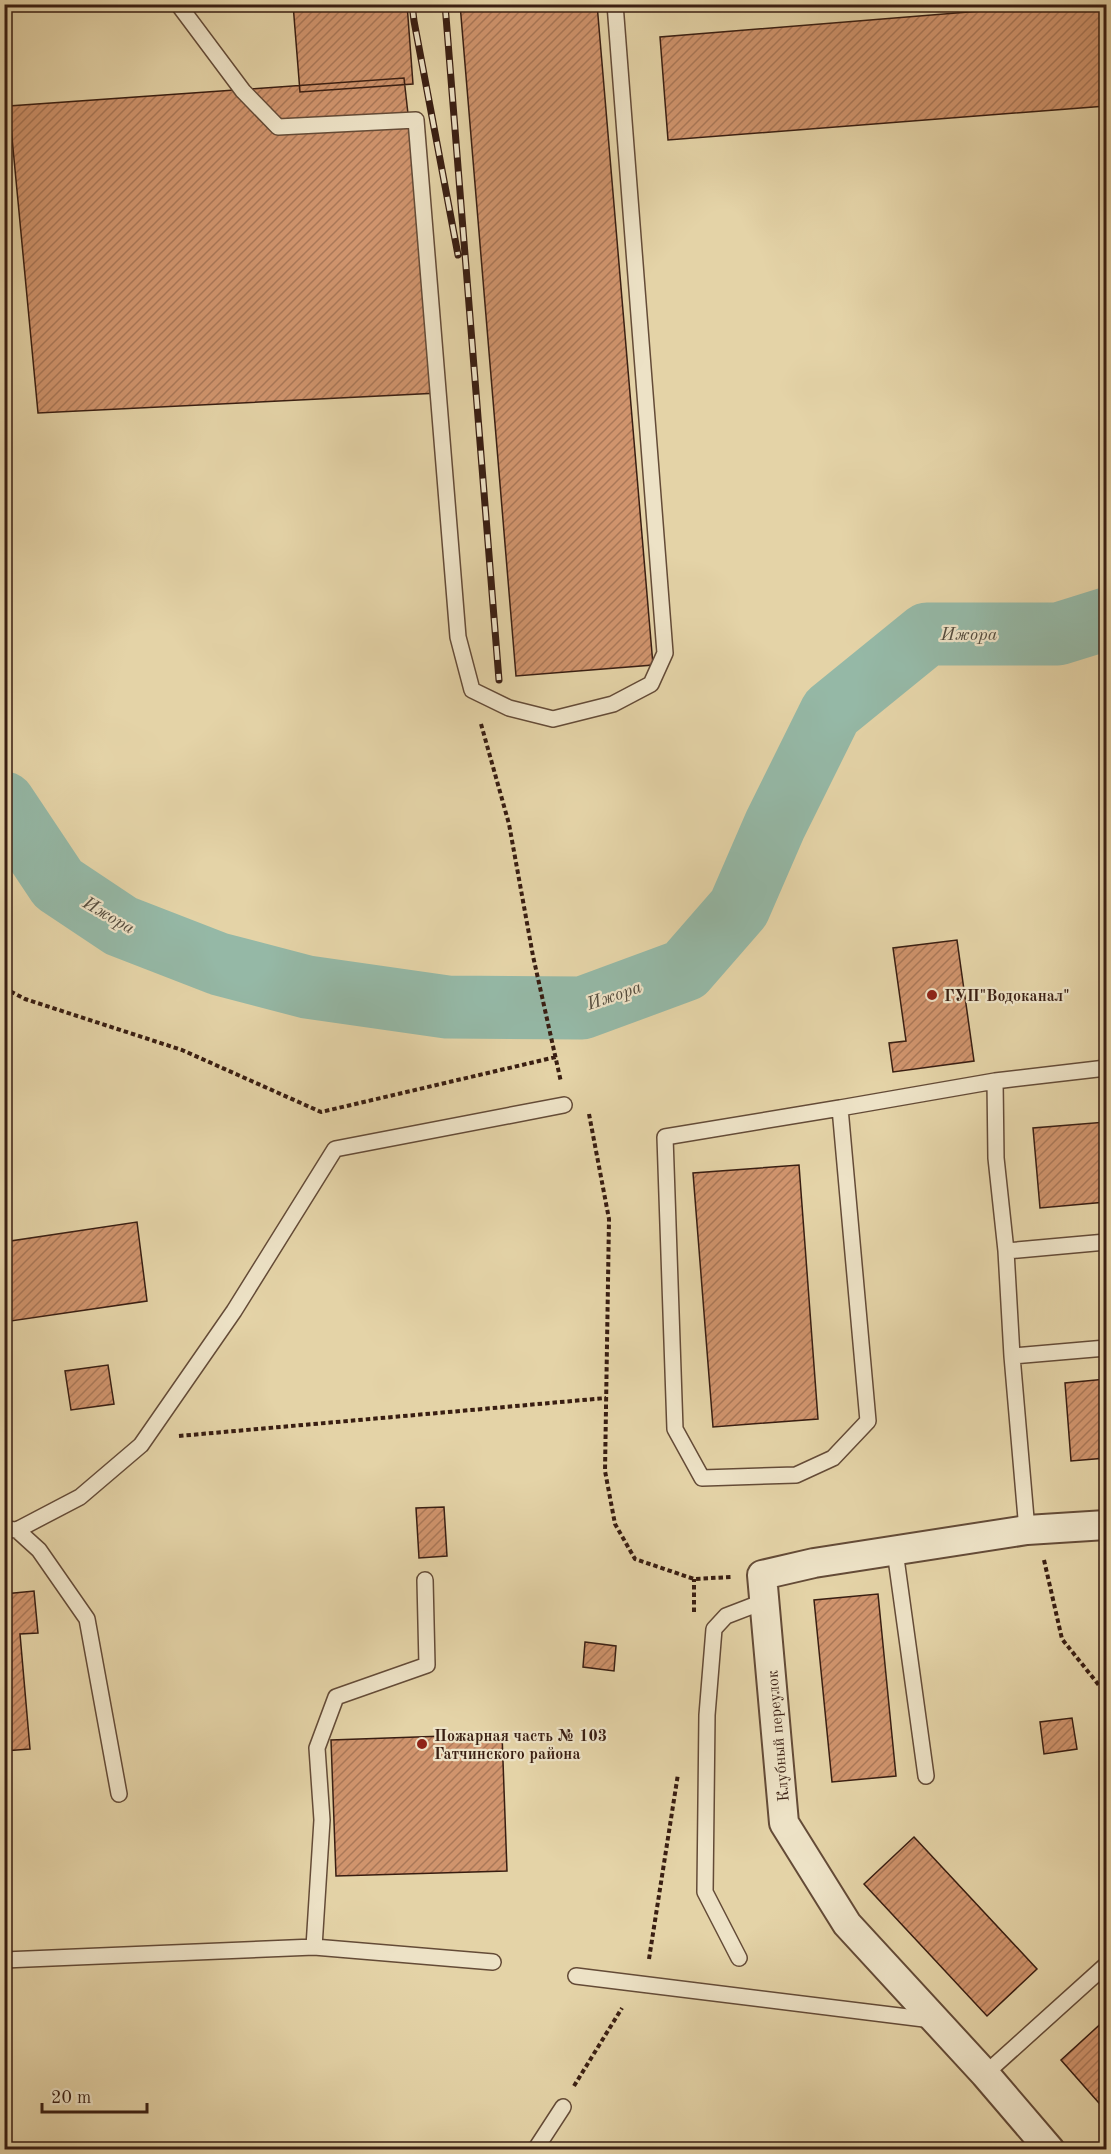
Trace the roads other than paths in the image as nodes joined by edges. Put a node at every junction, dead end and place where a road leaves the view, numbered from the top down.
1 (178, 4) edge
2 (615, 4) edge
3 (1107, 1068) edge
4 (995, 1081) junction
5 (564, 1105) road end
6 (840, 1108) junction
7 (1107, 1242) edge
8 (1005, 1251) junction
9 (1107, 1348) edge
10 (1012, 1356) junction
11 (1107, 1525) edge
12 (11, 1529) edge
13 (1032, 1530) junction
14 (895, 1551) junction
15 (425, 1580) dead end
16 (765, 1601) junction
17 (926, 1776) dead end
18 (119, 1794) dead end
19 (314, 1947) junction
20 (740, 1958) dead end
21 (4, 1960) edge
22 (493, 1962) dead end
23 (1107, 1965) edge
24 (576, 1976) dead end
25 (935, 2021) junction
26 (985, 2074) junction
27 (563, 2107) road end
28 (535, 2150) edge
29 (1050, 2150) edge

1 - 2 lane
3 - 4 lane
4 - 6 lane
4 - 8 lane
5 - 12 lane
6 - 6 lane
7 - 8 lane
8 - 10 lane
9 - 10 lane
10 - 13 lane
11 - 13 street, Клубный переулок
12 - 18 lane
13 - 14 street, Клубный переулок
14 - 16 street, Клубный переулок
14 - 17 lane
15 - 19 lane
16 - 20 lane
16 - 25 street, Клубный переулок
19 - 21 lane
19 - 22 lane
23 - 26 lane
24 - 25 lane
25 - 26 street, Клубный переулок
26 - 29 street, Клубный переулок
27 - 28 lane

